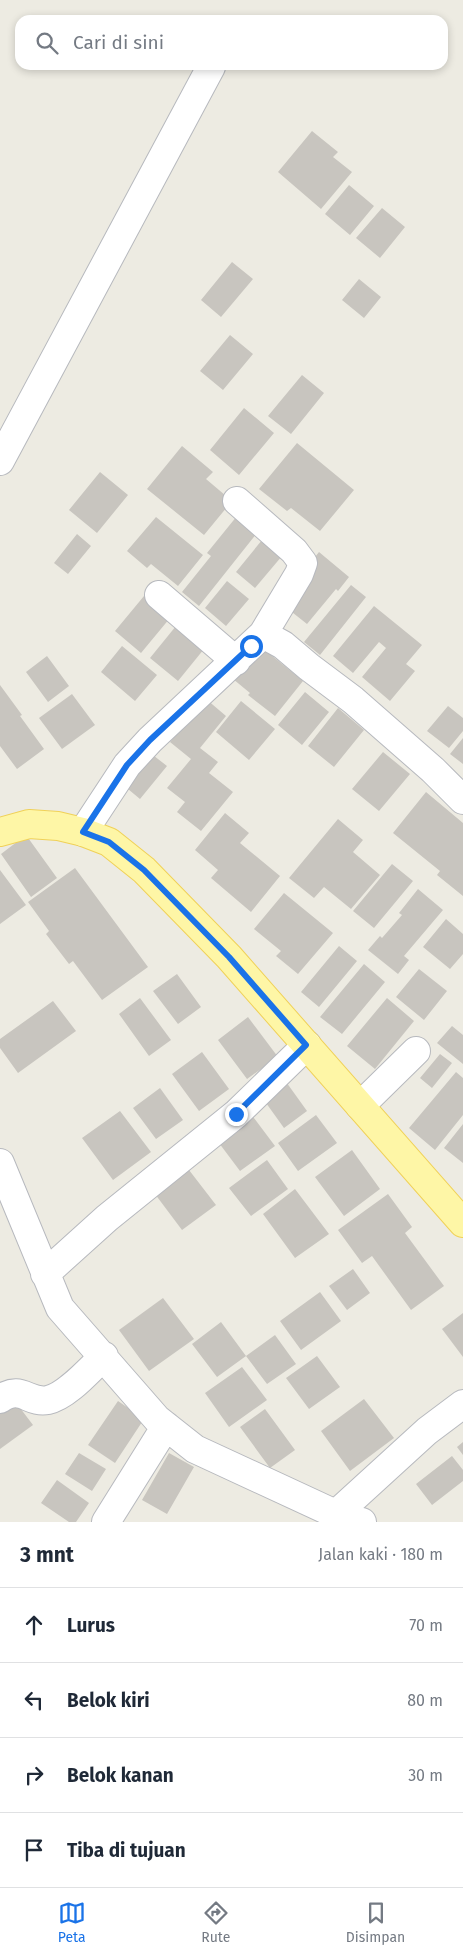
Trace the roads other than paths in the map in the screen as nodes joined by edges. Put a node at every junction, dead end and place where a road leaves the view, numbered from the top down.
1 (209, 70) edge
2 (0, 461) edge
3 (237, 501) dead end
4 (159, 595) dead end
5 (263, 634) junction
6 (236, 661) junction
7 (463, 799) edge
8 (0, 832) edge
9 (83, 832) junction
10 (306, 1045) junction
11 (416, 1051) dead end
12 (360, 1106) junction
13 (0, 1163) edge
14 (463, 1223) edge
15 (45, 1274) junction
16 (104, 1356) junction
17 (0, 1399) edge
18 (463, 1404) edge
19 (166, 1426) junction
20 (336, 1514) junction
21 (106, 1522) edge
22 (362, 1522) edge

1 - 2 street
3 - 5 street
4 - 6 street
5 - 6 street
5 - 7 street
6 - 9 street
8 - 9 main road
9 - 10 main road
10 - 12 main road
10 - 15 street
11 - 12 street
12 - 14 main road
13 - 15 street
15 - 16 street
16 - 17 street
16 - 19 street
18 - 20 street
19 - 20 street
19 - 21 street
20 - 22 street

